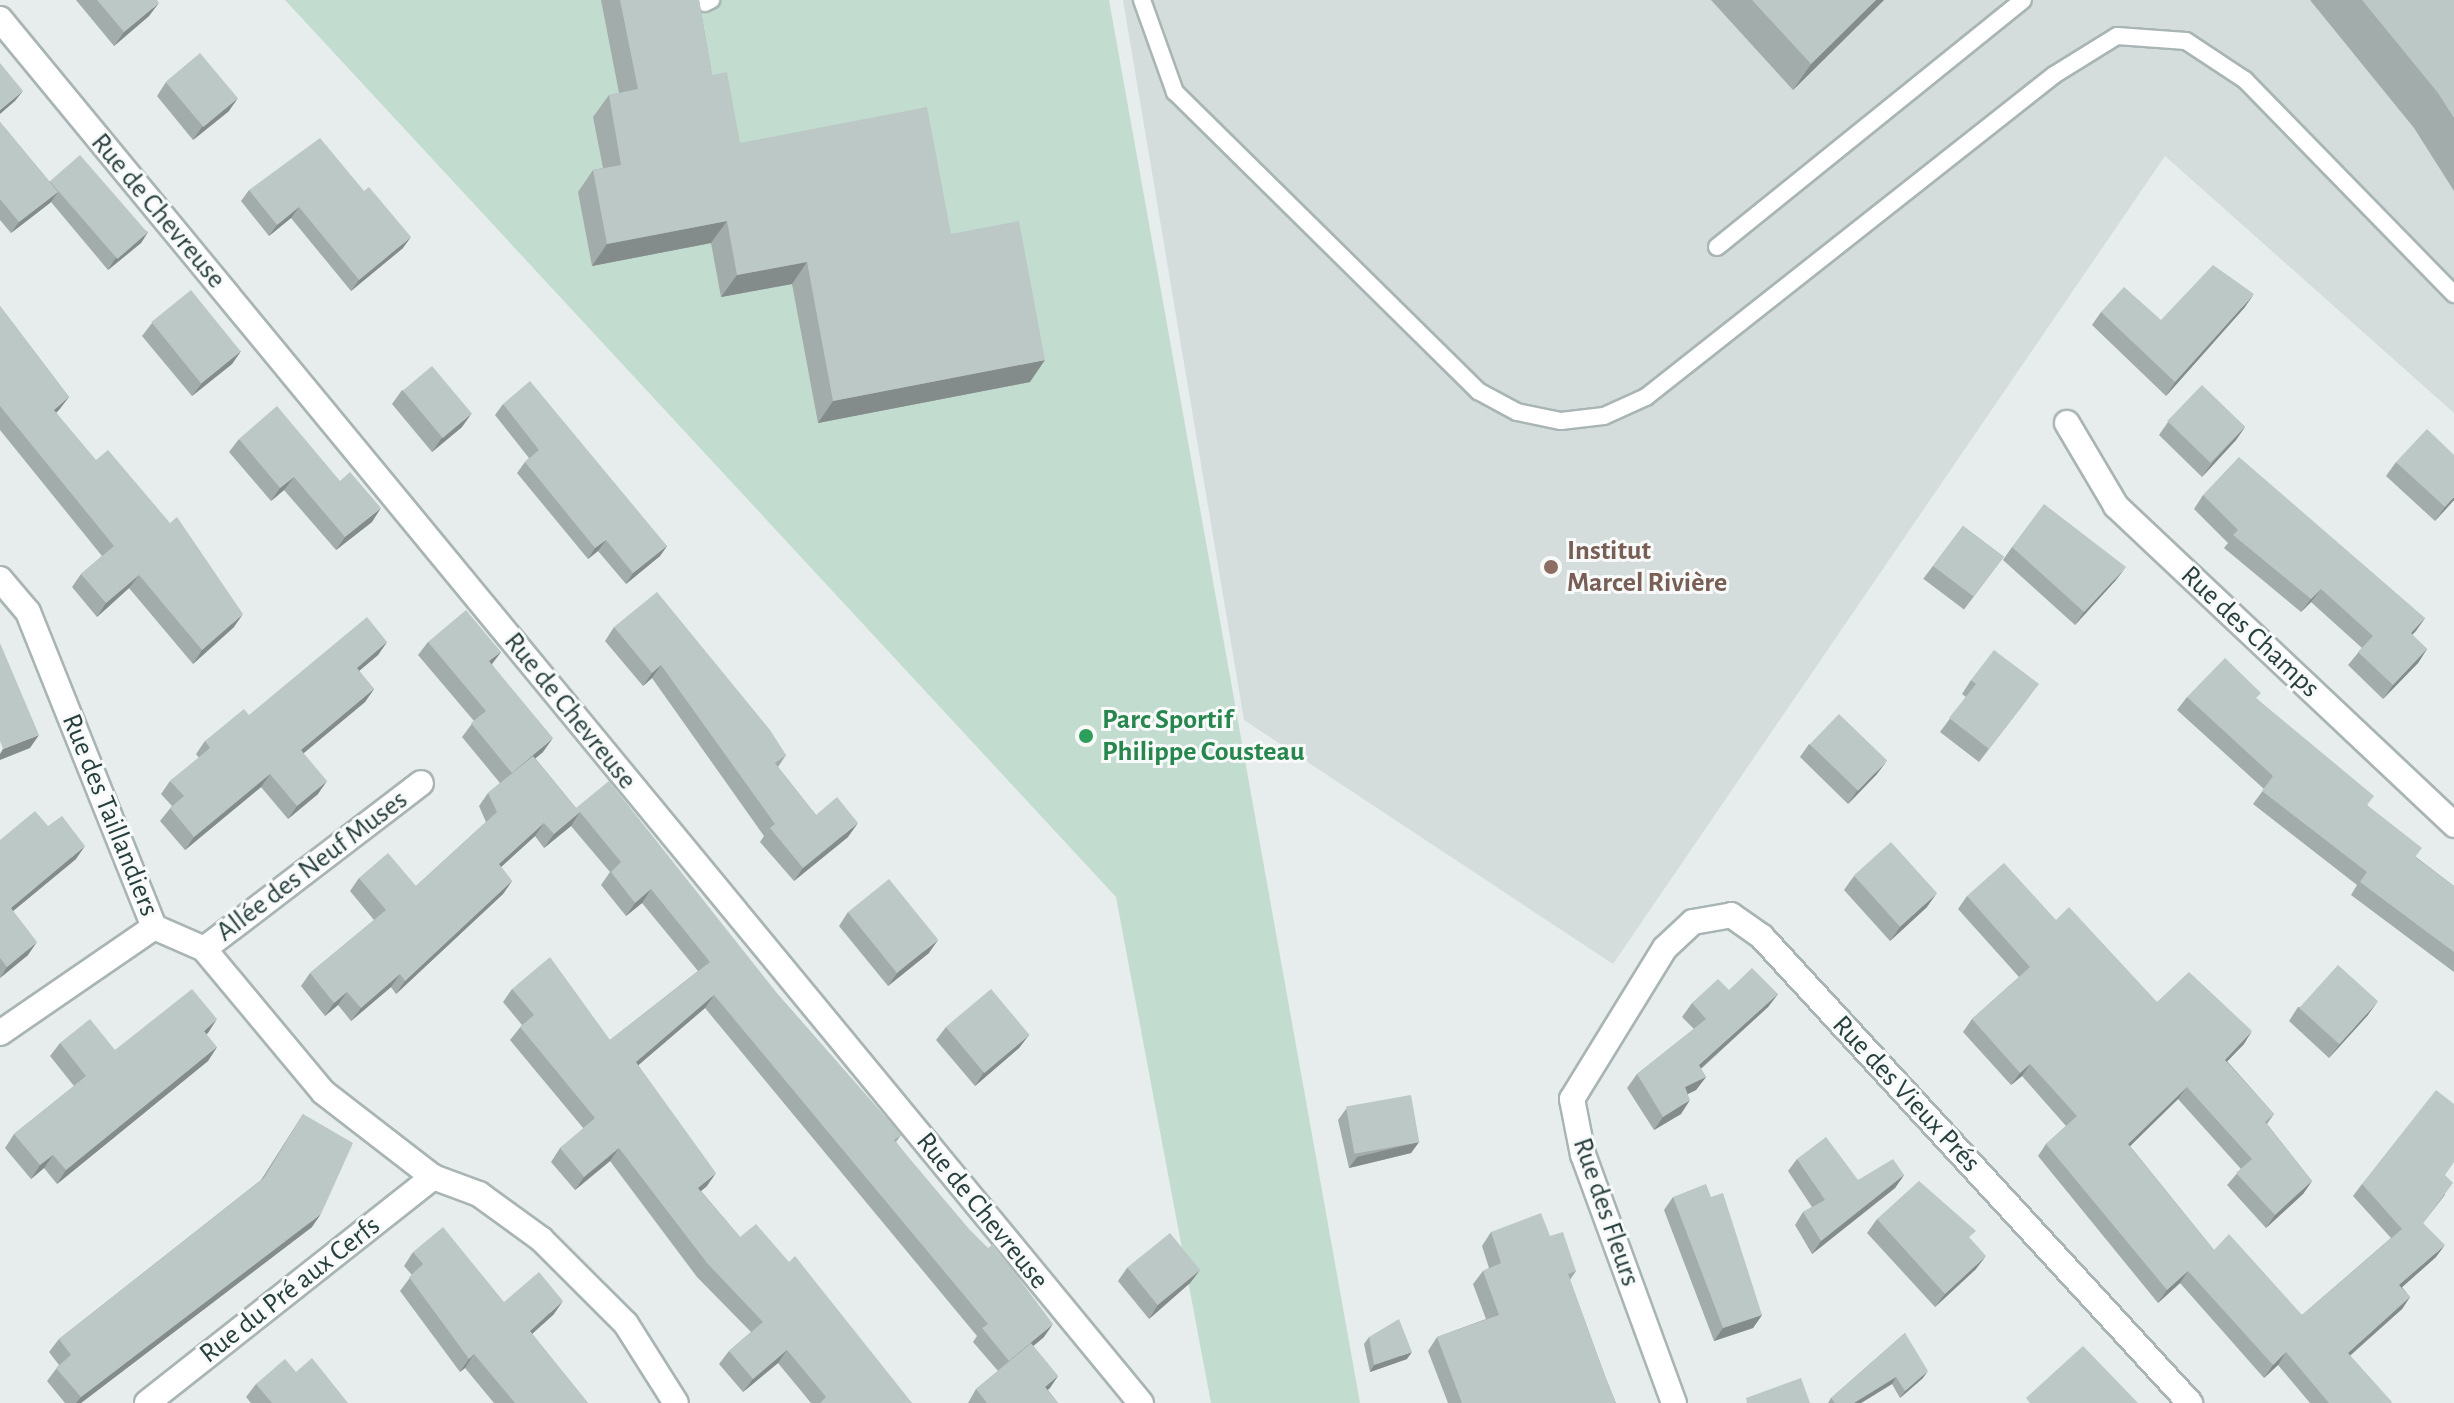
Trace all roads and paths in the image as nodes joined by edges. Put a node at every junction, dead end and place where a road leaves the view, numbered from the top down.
1 (1142, 0) edge
2 (2023, 0) edge
3 (0, 19) edge
4 (1717, 247) dead end
5 (2454, 294) edge
6 (2067, 423) dead end
7 (0, 579) edge
8 (421, 783) dead end
9 (2454, 825) edge
10 (154, 927) junction
11 (204, 949) junction
12 (1617, 1028) joint
13 (0, 1033) edge
14 (433, 1177) junction
15 (147, 1403) edge
16 (676, 1403) edge
17 (1141, 1403) edge
18 (1674, 1403) edge
19 (2190, 1403) edge

1 - 5 lane
2 - 4 lane
3 - 17 street, Rue de Chevreuse
6 - 9 street, Rue des Champs
7 - 10 street, Rue des Taillandiers
8 - 11 street, Allée des Neuf Muses
10 - 11 street, Rue des Taillandiers
10 - 13 street
11 - 14 street, Rue des Taillandiers
12 - 18 street, Rue des Fleurs
12 - 19 street, Rue des Vieux Prés
14 - 15 street, Rue du Pré aux Cerfs
14 - 16 street, Rue des Taillandiers

